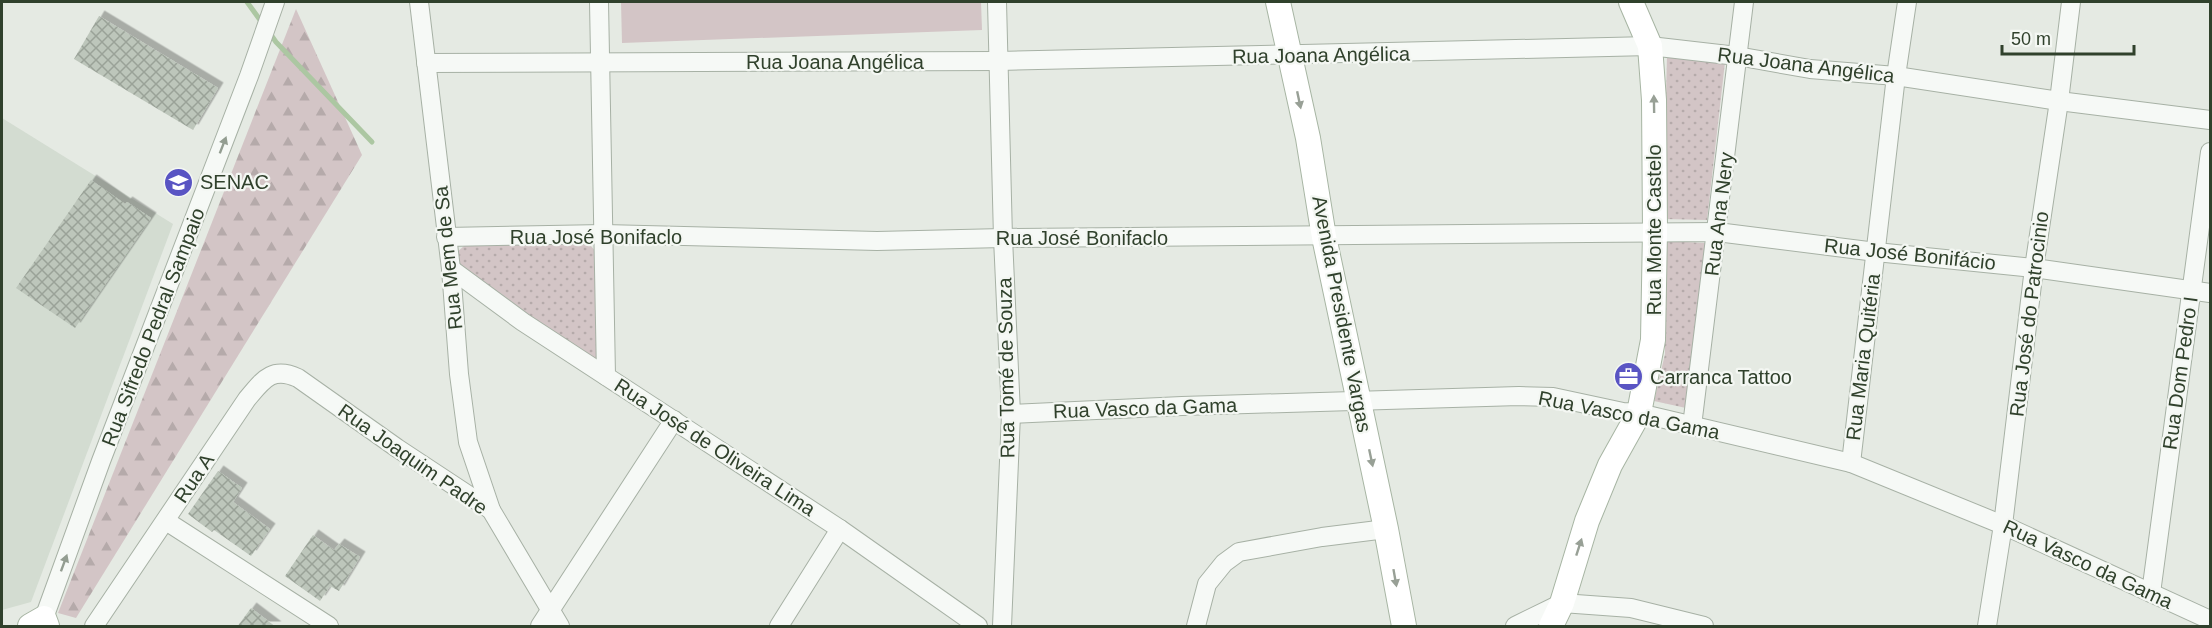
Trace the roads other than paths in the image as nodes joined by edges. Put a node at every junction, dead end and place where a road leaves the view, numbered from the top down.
1 (419, 2) edge
2 (599, 2) edge
3 (997, 2) edge
4 (1278, 2) edge
5 (1631, 2) edge
6 (1744, 2) edge
7 (1907, 2) edge
8 (2071, 2) edge
9 (273, 7) edge
10 (1650, 46) junction
11 (1290, 56) junction
12 (1737, 56) junction
13 (999, 61) junction
14 (426, 63) junction
15 (601, 63) junction
16 (1896, 76) junction
17 (2059, 101) junction
18 (2211, 120) edge
19 (2211, 152) edge
20 (1655, 231) junction
21 (1717, 232) junction
22 (604, 234) junction
23 (446, 237) junction
24 (1324, 237) junction
25 (1003, 238) junction
26 (1876, 252) junction
27 (2034, 268) junction
28 (451, 269) junction
29 (2192, 290) junction
30 (2211, 293) edge
31 (606, 376) junction
32 (315, 391) joint
33 (1359, 401) junction
34 (1639, 413) junction
35 (1011, 414) junction
36 (674, 420) junction
37 (1692, 426) junction
38 (1851, 463) junction
39 (491, 510) junction
40 (166, 521) junction
41 (2004, 525) junction
42 (840, 529) junction
43 (1386, 529) junction
44 (2151, 593) junction
45 (1562, 603) junction
46 (552, 610) junction
47 (2211, 620) edge
48 (40, 624) edge
49 (94, 627) edge
50 (329, 627) edge
51 (540, 627) edge
52 (560, 627) edge
53 (779, 627) edge
54 (978, 627) edge
55 (1002, 627) edge
56 (1196, 627) edge
57 (1404, 627) edge
58 (1515, 627) edge
59 (1551, 627) edge
60 (1704, 627) edge
61 (1987, 627) edge

1 - 14 street, Rua Mem de Sa
2 - 15 street
3 - 13 street, Rua Tomé de Souza
4 - 11 main road, Avenida Presidente Vargas
5 - 10 main road, Rua Monte Castelo
6 - 12 street, Rua Ana Nery
7 - 16 street, Rua Maria Quitéria
8 - 17 street, Rua José do Patrocinio
48 -> 9 street, Rua Sifredo Pedral Sampaio
10 - 11 street, Rua Joana Angélica
10 - 12 street, Rua Joana Angélica
20 -> 10 main road, Rua Monte Castelo
11 - 13 street, Rua Joana Angélica
11 -> 24 main road, Avenida Presidente Vargas
12 - 16 street, Rua Joana Angélica
12 - 21 street, Rua Ana Nery
13 - 15 street, Rua Joana Angélica
13 - 25 street, Rua Tomé de Souza
14 - 15 street, Rua Joana Angélica
14 - 23 street, Rua Mem de Sa
15 - 22 street
16 - 17 street, Rua Joana Angélica
16 - 26 street, Rua Maria Quitéria
17 - 18 street, Rua Joana Angélica
17 - 27 street, Rua José do Patrocinio
19 - 29 street, Rua Dom Pedro I
20 - 21 street, Rua José Bonifaclo
20 - 24 street, Rua José Bonifaclo
20 - 34 main road, Rua Monte Castelo
21 - 26 street, Rua José Bonifácio
21 - 37 street, Rua Ana Nery
22 - 23 street, Rua José Bonifaclo
22 - 25 street, Rua José Bonifaclo
22 - 31 street
23 - 28 street, Rua Mem de Sa
24 - 25 street, Rua José Bonifaclo
24 - 33 main road, Avenida Presidente Vargas
25 - 35 street, Rua Tomé de Souza
26 - 27 street, Rua José Bonifácio
26 - 38 street, Rua Maria Quitéria
27 - 29 street, Rua José Bonifácio
27 - 41 street, Rua José do Patrocinio
28 - 31 street, Rua José de Oliveira Lima
28 - 39 street, Rua Mem de Sa
29 - 30 street, Rua José Bonifácio
29 - 44 street, Rua Dom Pedro I
31 - 36 street, Rua José de Oliveira Lima
32 - 39 street, Rua Joaquim Padre
32 - 40 street, Rua A
33 - 34 street, Rua Vasco da Gama
33 - 35 street, Rua Vasco da Gama
33 -> 43 main road, Avenida Presidente Vargas
34 - 37 street, Rua Vasco da Gama
45 -> 34 main road, Rua Monte Castelo
35 - 55 street, Rua Tomé de Souza
36 - 42 street, Rua José de Oliveira Lima
36 - 46 street
37 - 38 street, Rua Vasco da Gama
38 - 41 street, Rua Vasco da Gama
39 - 46 street, Rua Joaquim Padre
40 - 49 street, Rua A
40 - 50 street
41 - 44 street, Rua Vasco da Gama
41 - 61 street, Rua José do Patrocinio
42 - 53 street
42 - 54 street, Rua José de Oliveira Lima
43 - 56 street
43 -> 57 main road, Avenida Presidente Vargas
44 - 47 street, Rua Vasco da Gama
45 - 58 street
45 - 59 main road, Rua Monte Castelo
45 - 60 street
46 - 51 street
46 - 52 street, Rua Joaquim Padre

